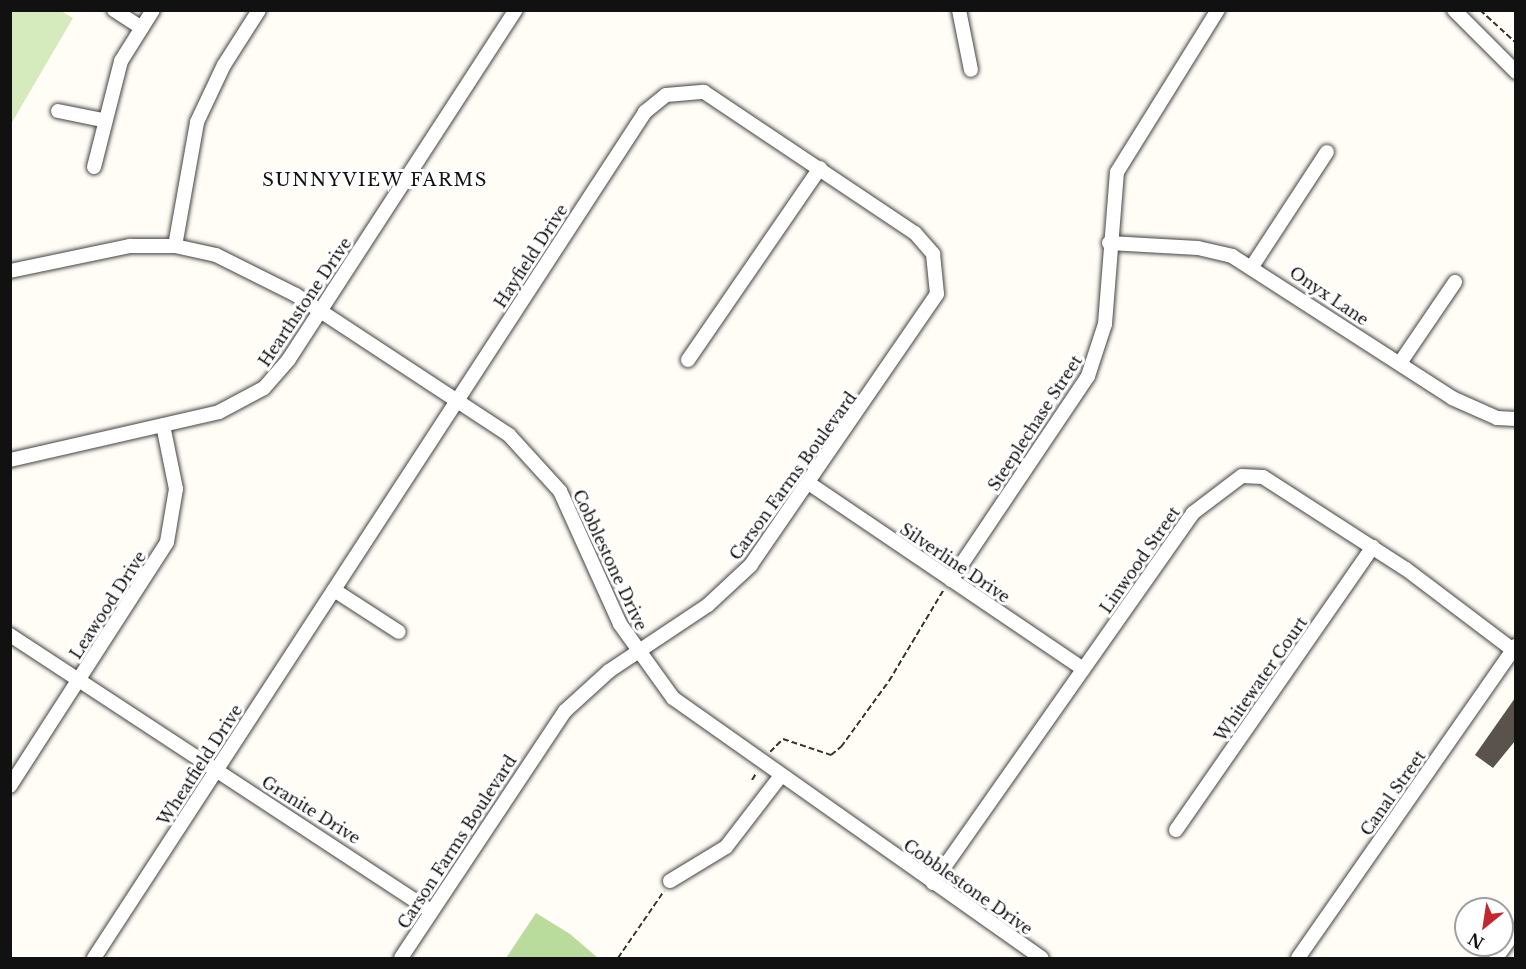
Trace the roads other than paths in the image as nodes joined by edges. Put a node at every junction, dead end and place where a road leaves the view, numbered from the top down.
1 (114, 10) edge
2 (153, 10) edge
3 (516, 10) edge
4 (959, 10) edge
5 (1218, 10) edge
6 (1454, 10) edge
7 (256, 12) edge
8 (142, 28) junction
9 (970, 70) dead end
10 (1515, 72) edge
11 (58, 111) dead end
12 (103, 120) junction
13 (1327, 152) dead end
14 (94, 167) dead end
15 (820, 168) junction
16 (1109, 243) junction
17 (175, 246) junction
18 (1253, 265) junction
19 (10, 271) edge
20 (1455, 282) dead end
21 (320, 311) junction
22 (687, 360) dead end
23 (1400, 363) junction
24 (457, 400) junction
25 (1515, 419) edge
26 (163, 425) junction
27 (10, 460) edge
28 (810, 484) junction
29 (1373, 547) junction
30 (951, 580) junction
31 (334, 590) junction
32 (399, 632) dead end
33 (10, 635) edge
34 (1514, 648) edge
35 (636, 652) junction
36 (1083, 669) junction
37 (80, 678) junction
38 (218, 769) junction
39 (780, 777) junction
40 (10, 786) edge
41 (1176, 830) dead end
42 (670, 881) road end
43 (933, 883) junction
44 (431, 911) junction
45 (1515, 930) edge
46 (94, 958) edge
47 (400, 958) edge
48 (1042, 958) edge
49 (1298, 958) edge
50 (1496, 958) edge

1 - 8 street
2 - 8 street
3 - 21 street, Hearthstone Drive
4 - 9 street
5 - 16 street, Steeplechase Street
6 - 10 street
7 - 17 street
8 - 12 street
11 - 12 street
12 - 14 street
13 - 18 street
15 - 22 street
15 - 24 street, Hayfield Drive
15 - 28 street, Carson Farms Boulevard
16 - 18 street, Onyx Lane
16 - 30 street, Steeplechase Street
17 - 19 street, Cobblestone Drive
17 - 21 street, Cobblestone Drive
18 - 23 street, Onyx Lane
20 - 23 street
21 - 24 street, Cobblestone Drive
21 - 26 street, Hearthstone Drive
23 - 25 street, Onyx Lane
24 - 31 street, Hayfield Drive
24 - 35 street, Cobblestone Drive
26 - 27 street, Hearthstone Drive
26 - 37 street, Leawood Drive
28 - 30 street, Silverline Drive
28 - 35 street, Carson Farms Boulevard
29 - 34 street, Linwood Street
29 - 36 street, Linwood Street
29 - 41 street, Whitewater Court
30 - 36 street, Silverline Drive
31 - 32 street
31 - 38 street, Wheatfield Drive
33 - 37 street, Granite Drive
34 - 49 street, Canal Street
35 - 39 street, Cobblestone Drive
35 - 44 street, Carson Farms Boulevard
36 - 43 street, Linwood Street
37 - 38 street, Granite Drive
37 - 40 street, Leawood Drive
38 - 44 street, Granite Drive
38 - 46 street, Wheatfield Drive
39 - 42 street
39 - 43 street, Cobblestone Drive
43 - 48 street, Cobblestone Drive
44 - 47 street, Carson Farms Boulevard
45 - 50 street

